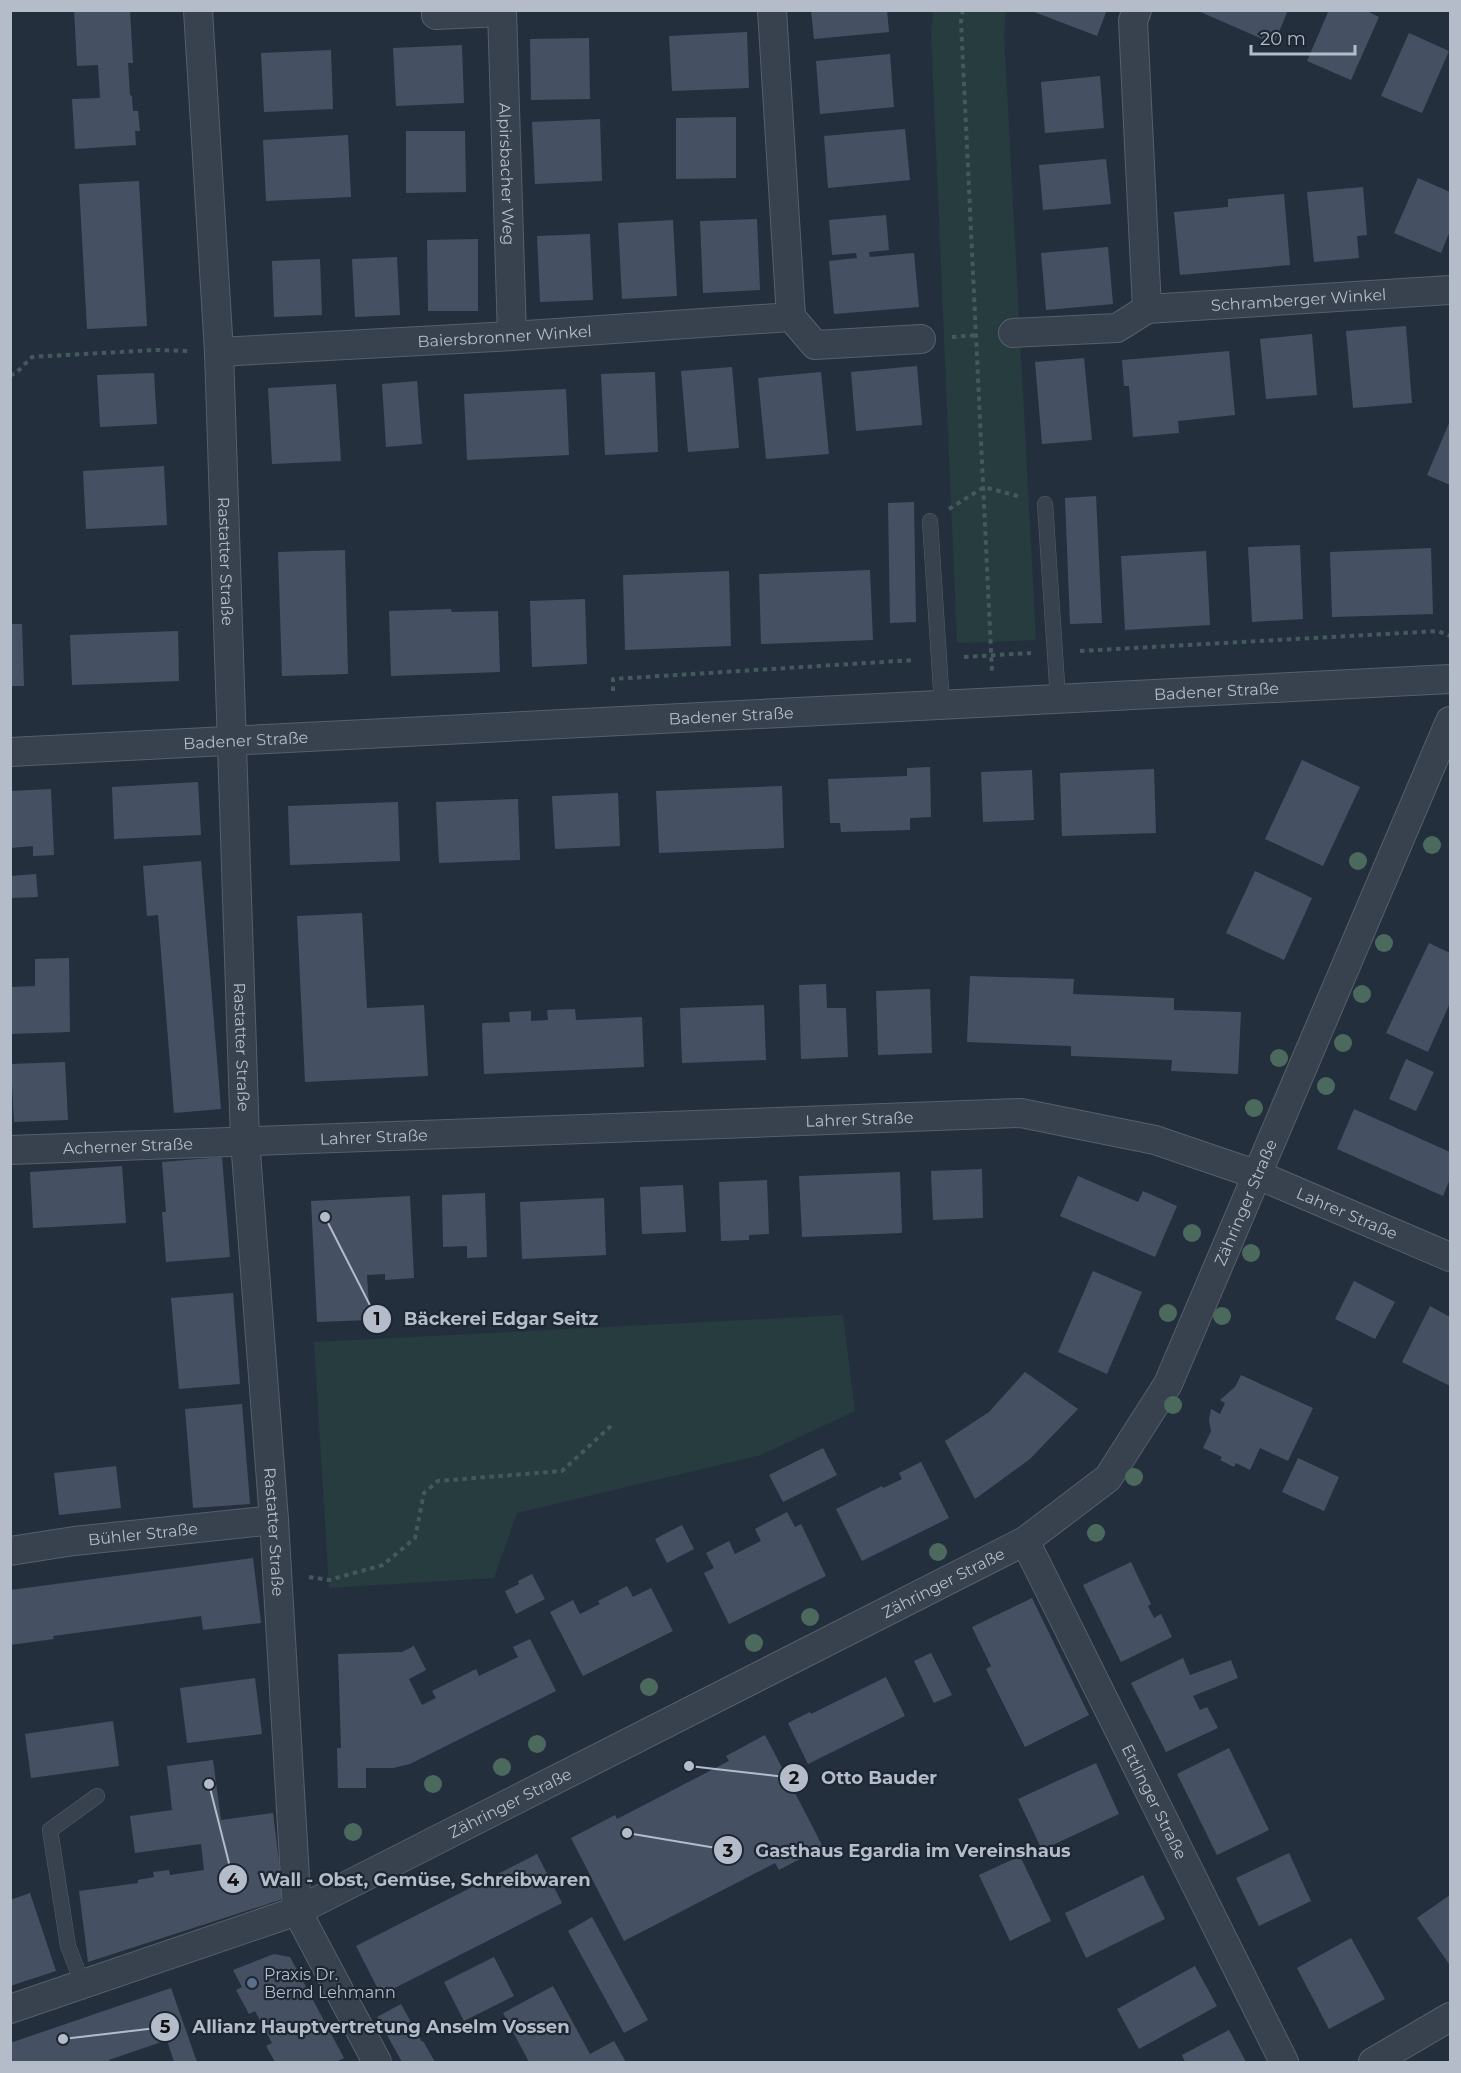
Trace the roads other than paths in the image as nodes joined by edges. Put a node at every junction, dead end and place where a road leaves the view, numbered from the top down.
1 (198, 10) edge
2 (436, 10) edge
3 (772, 10) edge
4 (1137, 10) edge
5 (502, 11) edge
6 (1450, 290) edge
7 (1147, 309) junction
8 (791, 317) junction
9 (1013, 333) dead end
10 (512, 336) junction
11 (921, 339) dead end
12 (219, 352) junction
13 (1045, 504) road end
14 (930, 520) road end
15 (1450, 679) edge
16 (1058, 699) junction
17 (942, 705) junction
18 (1450, 721) edge
19 (231, 741) junction
20 (10, 752) edge
21 (245, 1140) junction
22 (10, 1150) edge
23 (1258, 1175) junction
24 (1450, 1257) edge
25 (274, 1520) junction
26 (1026, 1541) junction
27 (10, 1551) edge
28 (97, 1796) dead end
29 (297, 1911) junction
30 (82, 1985) junction
31 (10, 2009) edge
32 (1450, 2018) edge
33 (377, 2062) edge
34 (1284, 2062) edge
35 (1373, 2062) edge

1 - 12 street, Rastatter Straße
2 - 5 street, Alpirsbacher Weg
3 - 8 street
4 - 7 street
5 - 10 street, Alpirsbacher Weg
6 - 7 street, Schramberger Winkel
7 - 9 street, Schramberger Winkel
8 - 10 street, Baiersbronner Winkel
8 - 11 street
10 - 12 street, Baiersbronner Winkel
12 - 19 street, Rastatter Straße
13 - 16 lane
14 - 17 lane
15 - 16 street, Badener Straße
16 - 17 street, Badener Straße
17 - 19 street, Badener Straße
18 - 23 street, Zähringer Straße
19 - 20 street, Badener Straße
19 - 21 street, Rastatter Straße
21 - 22 street, Acherner Straße
21 - 23 street, Lahrer Straße
21 - 25 street, Rastatter Straße
23 - 24 street, Lahrer Straße
23 - 26 street, Zähringer Straße
25 - 27 street, Bühler Straße
25 - 29 street, Rastatter Straße
26 - 29 street, Zähringer Straße
26 - 34 street, Ettlinger Straße
28 - 30 lane
29 - 30 street, Zähringer Straße
29 - 33 street, Rastatter Straße
30 - 31 street, Zähringer Straße
32 - 35 street

